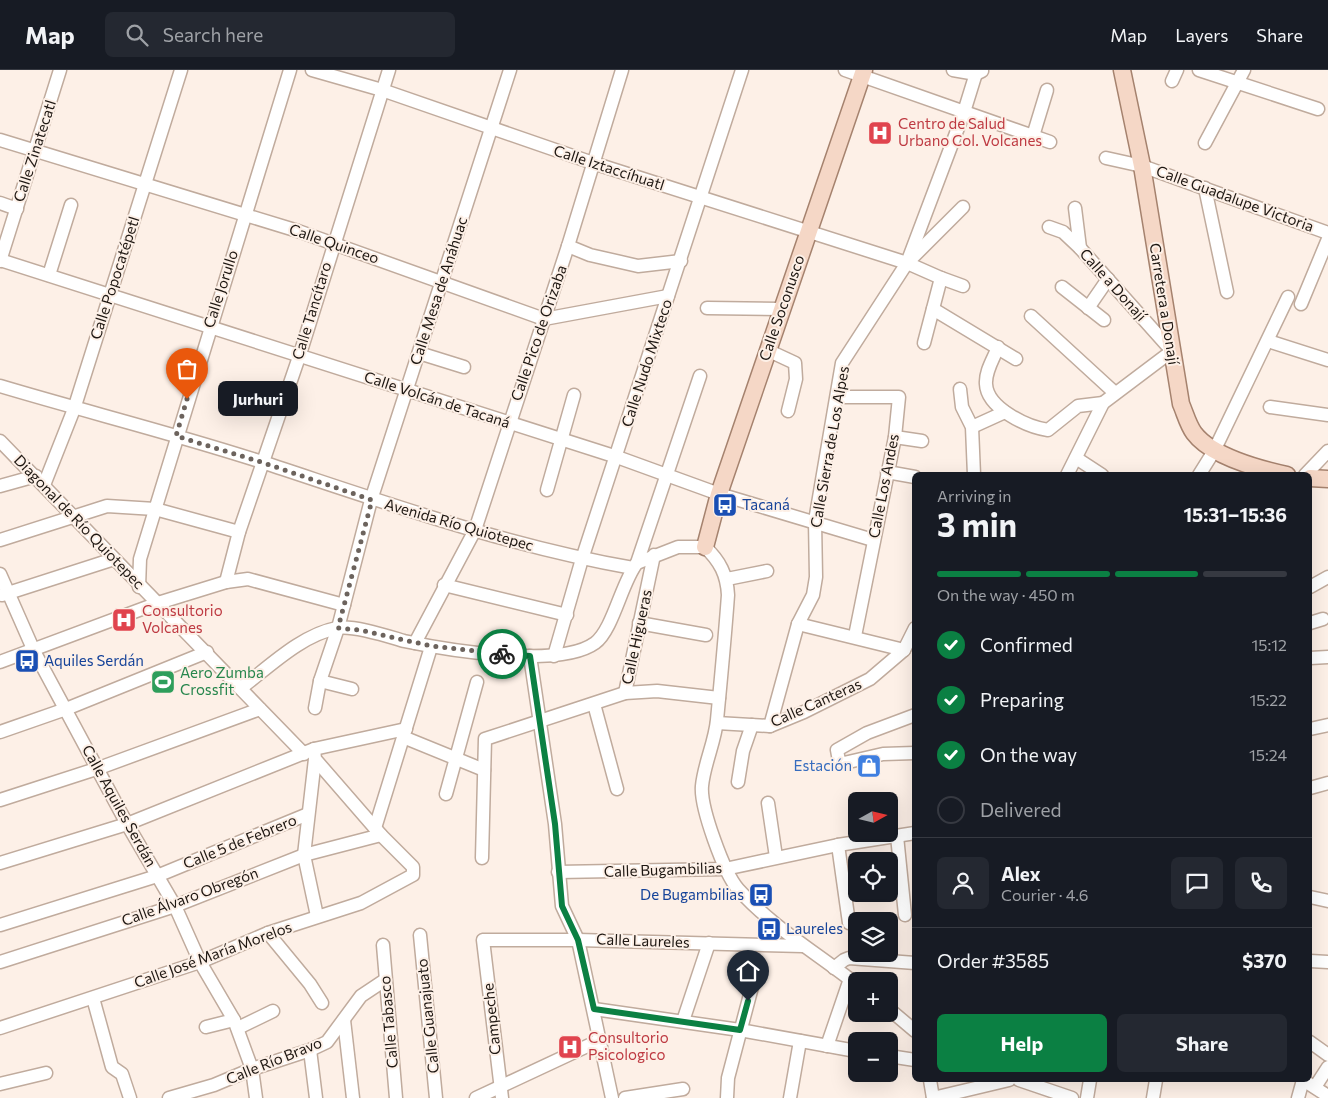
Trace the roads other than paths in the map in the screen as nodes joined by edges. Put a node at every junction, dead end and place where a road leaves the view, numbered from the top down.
1 (60, 70) edge
2 (181, 70) edge
3 (290, 70) edge
4 (312, 70) edge
5 (389, 70) edge
6 (510, 70) edge
7 (622, 70) edge
8 (742, 70) edge
9 (845, 70) edge
10 (953, 70) edge
11 (1122, 70) edge
12 (1199, 70) edge
13 (1244, 70) edge
14 (980, 71) edge
15 (863, 73) edge
16 (1236, 82) junction
17 (382, 90) junction
18 (1047, 90) dead end
19 (1318, 109) dead end
20 (964, 112) junction
21 (490, 129) junction
22 (1033, 136) junction
23 (0, 140) edge
24 (1050, 142) dead end
25 (1205, 143) dead end
26 (35, 152) junction
27 (1106, 158) dead end
28 (593, 163) junction
29 (1142, 166) junction
30 (145, 186) junction
31 (1205, 188) junction
32 (701, 197) junction
33 (0, 203) edge
34 (71, 205) dead end
35 (963, 207) dead end
36 (1075, 208) dead end
37 (16, 209) junction
38 (245, 215) junction
39 (1049, 227) dead end
40 (808, 232) junction
41 (1328, 233) edge
42 (1328, 239) edge
43 (333, 243) junction
44 (568, 246) junction
45 (1080, 248) junction
46 (0, 260) edge
47 (680, 262) junction
48 (908, 262) junction
49 (49, 276) junction
50 (941, 278) junction
51 (1108, 279) junction
52 (441, 283) junction
53 (963, 286) dead end
54 (1062, 287) dead end
55 (1227, 292) dead end
56 (109, 296) junction
57 (668, 296) junction
58 (1288, 298) dead end
59 (1301, 304) dead end
60 (707, 308) dead end
61 (1088, 308) junction
62 (781, 309) junction
63 (933, 310) junction
64 (1031, 316) dead end
65 (544, 319) junction
66 (1104, 320) dead end
67 (210, 325) junction
68 (1268, 341) junction
69 (924, 343) dead end
70 (998, 347) junction
71 (767, 350) junction
72 (1172, 351) junction
73 (418, 353) junction
74 (300, 354) junction
75 (1016, 359) dead end
76 (1328, 360) edge
77 (464, 367) dead end
78 (700, 376) dead end
79 (0, 386) edge
80 (960, 389) dead end
81 (408, 391) junction
82 (1115, 393) junction
83 (574, 395) dead end
84 (837, 397) junction
85 (1103, 403) junction
86 (1270, 407) dead end
87 (74, 408) junction
88 (788, 412) dead end
89 (1005, 412) junction
90 (1328, 415) edge
91 (508, 424) junction
92 (972, 427) junction
93 (176, 436) junction
94 (895, 438) junction
95 (560, 440) junction
96 (0, 441) edge
97 (922, 441) dead end
98 (1214, 451) junction
99 (1328, 451) edge
100 (617, 457) junction
101 (1076, 458) junction
102 (261, 462) junction
103 (887, 472) junction
104 (974, 472) edge
105 (1069, 472) edge
106 (1097, 472) edge
107 (1201, 472) edge
108 (1274, 472) edge
109 (1308, 472) edge
110 (667, 475) junction
111 (912, 476) edge
112 (1312, 478) edge
113 (1328, 479) edge
114 (40, 480) junction
115 (0, 486) edge
116 (547, 490) dead end
117 (719, 494) junction
118 (372, 500) junction
119 (155, 509) junction
120 (76, 516) junction
121 (814, 521) junction
122 (475, 530) junction
123 (239, 532) junction
124 (0, 540) edge
125 (873, 540) junction
126 (705, 547) junction
127 (654, 555) junction
128 (114, 559) junction
129 (582, 559) junction
130 (635, 565) junction
131 (767, 571) dead end
132 (0, 574) edge
133 (1328, 577) edge
134 (727, 579) junction
135 (226, 582) junction
136 (444, 585) junction
137 (1312, 586) edge
138 (140, 587) junction
139 (4, 594) edge
140 (158, 603) junction
141 (344, 605) junction
142 (567, 616) junction
143 (1323, 619) dead end
144 (1312, 622) edge
145 (639, 623) junction
146 (798, 624) junction
147 (338, 628) junction
148 (912, 634) edge
149 (706, 635) dead end
150 (855, 636) junction
151 (415, 643) junction
152 (431, 646) junction
153 (904, 650) junction
154 (34, 651) junction
155 (207, 652) junction
156 (530, 656) junction
157 (554, 656) junction
158 (1328, 657) edge
159 (1312, 658) edge
160 (0, 662) edge
161 (320, 681) junction
162 (477, 682) dead end
163 (241, 688) junction
164 (352, 689) dead end
165 (625, 693) junction
166 (719, 698) junction
167 (594, 704) junction
168 (315, 708) dead end
169 (66, 709) junction
170 (260, 710) junction
171 (912, 716) edge
172 (539, 723) junction
173 (717, 723) junction
174 (752, 725) junction
175 (1328, 725) edge
176 (770, 726) junction
177 (1312, 729) edge
178 (0, 732) edge
179 (405, 733) junction
180 (912, 753) edge
181 (311, 754) junction
182 (457, 760) junction
183 (99, 768) junction
184 (484, 770) junction
185 (738, 782) dead end
186 (1328, 782) edge
187 (1312, 787) edge
188 (616, 789) dead end
189 (446, 794) dead end
190 (0, 800) edge
191 (768, 803) dead end
192 (308, 814) junction
193 (127, 824) junction
194 (378, 832) junction
195 (912, 834) edge
196 (898, 836) edge
197 (858, 842) edge
198 (898, 842) edge
199 (838, 845) junction
200 (304, 854) junction
201 (776, 857) junction
202 (482, 858) dead end
203 (0, 863) edge
204 (413, 867) joint
205 (725, 869) junction
206 (558, 872) junction
207 (157, 876) junction
208 (1312, 897) edge
209 (1328, 901) edge
210 (175, 906) junction
211 (317, 916) junction
212 (848, 916) edge
213 (905, 916) dead end
214 (0, 925) edge
215 (268, 933) junction
216 (420, 935) dead end
217 (483, 940) joint
218 (578, 940) junction
219 (709, 943) junction
220 (383, 946) dead end
221 (803, 946) junction
222 (1312, 961) edge
223 (0, 962) edge
224 (200, 962) junction
225 (912, 962) edge
226 (1328, 962) edge
227 (834, 968) junction
228 (848, 978) edge
229 (385, 980) junction
230 (752, 987) dead end
231 (848, 994) edge
232 (93, 998) junction
233 (322, 1003) dead end
234 (594, 1009) junction
235 (273, 1011) dead end
236 (898, 1016) edge
237 (344, 1020) junction
238 (683, 1021) junction
239 (0, 1028) edge
240 (206, 1028) dead end
241 (912, 1028) edge
242 (238, 1029) junction
243 (740, 1030) junction
244 (598, 1041) junction
245 (800, 1041) junction
246 (1312, 1043) edge
247 (827, 1046) junction
248 (848, 1049) edge
249 (310, 1050) junction
250 (1328, 1055) edge
251 (898, 1057) edge
252 (912, 1060) edge
253 (1328, 1067) edge
254 (252, 1069) junction
255 (46, 1073) dead end
256 (930, 1082) edge
257 (1001, 1082) edge
258 (1025, 1082) edge
259 (1090, 1082) edge
260 (1156, 1082) edge
261 (1302, 1082) edge
262 (1306, 1082) edge
263 (0, 1084) edge
264 (214, 1085) junction
265 (1316, 1088) junction
266 (683, 1089) dead end
267 (501, 1092) edge
268 (1328, 1096) edge
269 (130, 1098) edge
270 (169, 1098) edge
271 (216, 1098) edge
272 (256, 1098) edge
273 (316, 1098) edge
274 (353, 1098) edge
275 (396, 1098) edge
276 (436, 1098) edge
277 (476, 1098) edge
278 (612, 1098) edge
279 (625, 1098) edge
280 (728, 1098) edge
281 (790, 1098) edge
282 (933, 1098) edge
283 (1072, 1098) edge
284 (1086, 1098) edge
285 (1153, 1098) edge
286 (1298, 1098) edge

1 - 26 street, Calle Zinatecatl
2 - 30 street, Calle Popocatépetl
3 - 38 street, Calle Jorullo
4 - 17 street, Calle Iztaccíhuatl
5 - 17 street, Calle Tancítaro
6 - 21 street, Calle Mesa de Anáhuac
7 - 28 street, Calle Pico de Orizaba
8 - 32 street, Calle Nudo Mixteco
9 - 15 street
10 - 14 street
11 - 29 main road, Carretera a Donají
12 - 16 street
13 - 16 street
14 - 20 street, Calle Sierra de Los Alpes
15 - 20 street
15 - 40 main road, Calle Soconusco
16 - 19 street
16 - 25 street
17 - 21 street, Calle Iztaccíhuatl
17 - 43 street, Calle Tancítaro
18 - 22 street
20 - 22 street
20 - 48 street, Calle Sierra de Los Alpes
21 - 28 street, Calle Iztaccíhuatl
21 - 52 street, Calle Mesa de Anáhuac
22 - 24 street
23 - 26 street, Calle Quinceo
26 - 30 street, Calle Quinceo
26 - 37 street, Calle Zinatecatl
27 - 29 street, Calle Guadalupe Victoria
28 - 32 street, Calle Iztaccíhuatl
28 - 44 street, Calle Pico de Orizaba
29 - 31 street, Calle Guadalupe Victoria
29 - 72 main road, Carretera a Donají
30 - 38 street, Calle Quinceo
30 - 56 street, Calle Popocatépetl
31 - 41 street, Calle Guadalupe Victoria
31 - 55 street
32 - 40 street, Calle Iztaccíhuatl
32 - 47 street, Calle Nudo Mixteco
33 - 37 street
34 - 49 street
35 - 48 street
36 - 45 street
37 - 46 street, Calle Zinatecatl
38 - 43 street, Calle Quinceo
38 - 67 street, Calle Jorullo
39 - 45 street, Calle a Donají
40 - 48 street, Calle Iztaccíhuatl
40 - 62 main road, Calle Soconusco
42 - 59 street
43 - 52 street, Calle Quinceo
43 - 74 street, Calle Tancítaro
44 - 47 street
44 - 65 street, Calle Pico de Orizaba
45 - 51 street, Calle a Donají
46 - 49 street, Calle Volcán de Tacaná
47 - 57 street, Calle Nudo Mixteco
48 - 50 street, Calle Iztaccíhuatl
48 - 84 street, Calle Sierra de Los Alpes
49 - 56 street, Calle Volcán de Tacaná
50 - 53 street, Calle Iztaccíhuatl
50 - 63 street
51 - 61 street
51 - 72 street, Calle a Donají
52 - 65 street, Calle Quinceo
52 - 73 street, Calle Mesa de Anáhuac
54 - 61 street
56 - 67 street, Calle Volcán de Tacaná
56 - 87 street, Calle Popocatépetl
57 - 65 street, Calle Quinceo
57 - 100 street, Calle Nudo Mixteco
58 - 68 street
60 - 62 street
61 - 66 street
62 - 71 main road, Calle Soconusco
63 - 69 street
63 - 70 street
64 - 82 street
65 - 91 street, Calle Pico de Orizaba
67 - 74 street, Calle Volcán de Tacaná
67 - 93 street, Calle Jorullo
68 - 76 street
68 - 98 street
70 - 75 street
70 - 89 street
71 - 88 street
71 - 117 main road, Calle Soconusco
72 - 82 street
72 - 98 main road, Carretera a Donají
73 - 77 street
73 - 81 street, Calle Mesa de Anáhuac
74 - 81 street, Calle Volcán de Tacaná
74 - 102 street, Calle Tancítaro
78 - 110 street
79 - 87 street, Avenida Río Quiotepec
80 - 92 street
81 - 91 street, Calle Volcán de Tacaná
81 - 118 street, Calle Mesa de Anáhuac
82 - 85 street
83 - 95 street
84 - 94 street, Calle Los Andes
84 - 121 street, Calle Sierra de Los Alpes
85 - 89 street
85 - 101 street
86 - 90 street
87 - 93 street, Avenida Río Quiotepec
87 - 114 street, Calle Popocatépetl
89 - 92 street
91 - 95 street, Calle Volcán de Tacaná
91 - 122 street, Calle Pico de Orizaba
92 - 104 street
93 - 102 street, Avenida Río Quiotepec
93 - 119 street, Calle Jorullo
94 - 97 street
94 - 103 street, Calle Los Andes
95 - 100 street, Calle Volcán de Tacaná
95 - 116 street
96 - 114 street, Diagonal de Río Quiotepec
98 - 107 street
98 - 108 main road, Carretera a Donají
99 - 109 street
100 - 110 street, Calle Volcán de Tacaná
100 - 129 street, Calle Nudo Mixteco
101 - 105 street
101 - 106 street
102 - 118 street, Avenida Río Quiotepec
102 - 123 street, Calle Tancítaro
103 - 111 street
103 - 125 street, Calle Los Andes
110 - 117 street, Calle Volcán de Tacaná
110 - 130 street
112 - 113 main road
114 - 115 street
114 - 120 street, Diagonal de Río Quiotepec
117 - 121 street, Calle Volcán de Tacaná
117 - 126 main road, Calle Soconusco
118 - 122 street, Avenida Río Quiotepec
118 - 141 street, Calle Mesa de Anáhuac
119 - 120 street
119 - 123 street
119 - 138 street, Calle Jorullo
120 - 124 street
120 - 128 street, Diagonal de Río Quiotepec
121 - 125 street, Calle Volcán de Tacaná
121 - 146 street, Calle Sierra de Los Alpes
122 - 129 street, Avenida Río Quiotepec
122 - 136 street, Calle Pico de Orizaba
123 - 135 street, Calle Tancítaro
125 - 150 street, Calle Los Andes
126 - 127 street
126 - 134 street
127 - 130 street
127 - 145 street, Calle Higueras
128 - 138 street, Diagonal de Río Quiotepec
128 - 139 street
129 - 130 street, Avenida Río Quiotepec
129 - 142 street, Calle Nudo Mixteco
130 - 157 street
131 - 134 street
132 - 139 street, Calle Aquiles Serdán
133 - 137 street
134 - 166 street
135 - 140 street
135 - 141 street
136 - 142 street
136 - 151 street, Calle Pico de Orizaba
138 - 140 street, Diagonal de Río Quiotepec
139 - 154 street, Calle Aquiles Serdán
140 - 154 street
140 - 155 street, Diagonal de Río Quiotepec
141 - 147 street, Calle Mesa de Anáhuac
142 - 157 street, Calle Nudo Mixteco
143 - 144 street
145 - 149 street
145 - 165 street, Calle Higueras
146 - 150 street
146 - 176 street, Calle Sierra de Los Alpes
147 - 151 street
147 - 161 street, Calle Mesa de Anáhuac
147 - 163 street
148 - 153 street
150 - 153 street
151 - 152 street
152 - 156 street
152 - 179 street
153 - 176 street, Calle Canteras
154 - 160 street
154 - 169 street, Calle Aquiles Serdán
155 - 163 street, Diagonal de Río Quiotepec
155 - 169 street
156 - 157 street
156 - 172 street
158 - 159 street
161 - 164 street
161 - 168 street, Calle Mesa de Anáhuac
162 - 182 street
163 - 170 street, Diagonal de Río Quiotepec
165 - 166 street
165 - 167 street, Calle Higueras
166 - 173 street
167 - 172 street, Calle Higueras
167 - 188 street
169 - 178 street
169 - 183 street, Calle Aquiles Serdán
170 - 181 street, Diagonal de Río Quiotepec
170 - 183 street
171 - 180 street
172 - 184 street, Calle Higueras
172 - 206 street
173 - 174 street, Calle Canteras
173 - 205 street
174 - 176 street, Calle Canteras
174 - 185 street
175 - 177 street
179 - 181 street
179 - 182 street
179 - 194 street
181 - 192 street
181 - 193 street
181 - 194 street, Diagonal de Río Quiotepec
182 - 184 street
182 - 189 street
183 - 190 street
183 - 193 street, Calle Aquiles Serdán
184 - 202 street, Calle Higueras
186 - 187 street
191 - 201 street
192 - 200 street
192 - 207 street, Calle 5 de Febrero
193 - 203 street
193 - 207 street, Calle Aquiles Serdán
194 - 200 street, Calle Álvaro Obregón
194 - 204 street, Diagonal de Río Quiotepec
195 - 196 street, Calle Bugambilias
197 - 199 street, Calle Bugambilias
198 - 213 street
199 - 201 street, Calle Bugambilias
199 - 212 street
200 - 210 street, Calle Álvaro Obregón
200 - 211 street
201 - 205 street, Calle Bugambilias
204 - 211 street, Calle José María Morelos
205 - 206 street, Calle Bugambilias
205 - 221 street
206 - 218 street
207 - 210 street, Calle Aquiles Serdán
207 - 214 street, Calle 5 de Febrero
208 - 209 street
210 - 223 street, Calle Álvaro Obregón
210 - 224 street, Calle Aquiles Serdán
211 - 215 street, Calle José María Morelos
215 - 224 street, Calle José María Morelos
215 - 233 street
216 - 276 street, Calle Guanajuato
217 - 218 street, Calle Laureles
217 - 267 street, Campeche
218 - 219 street, Calle Laureles
218 - 234 street
219 - 221 street, Calle Laureles
219 - 238 street
220 - 229 street, Calle Tabasco
221 - 227 street
222 - 226 street
224 - 232 street, Calle José María Morelos
224 - 242 street, Calle Aquiles Serdán
225 - 227 street
227 - 228 street
229 - 237 street, Calle Río Bravo
229 - 275 street, Calle Tabasco
230 - 243 street
231 - 247 street
232 - 239 street, Calle José María Morelos
232 - 269 street
234 - 238 street
234 - 244 street
235 - 242 street
236 - 241 street
237 - 249 street, Calle Río Bravo
237 - 274 street
238 - 243 street
240 - 242 street
242 - 254 street, Calle Aquiles Serdán
243 - 245 street
243 - 280 street
244 - 267 street
244 - 278 street
245 - 247 street
245 - 281 street
246 - 250 street
247 - 248 street
249 - 254 street, Calle Río Bravo
249 - 273 street
251 - 252 street
253 - 265 street
254 - 264 street, Calle Río Bravo
254 - 272 street, Calle Aquiles Serdán
255 - 263 street
256 - 282 street
257 - 282 street
258 - 283 street
259 - 284 street
260 - 285 street
261 - 286 street
262 - 265 street
264 - 270 street, Calle Río Bravo
264 - 271 street
265 - 268 street
266 - 279 street
267 - 277 street

